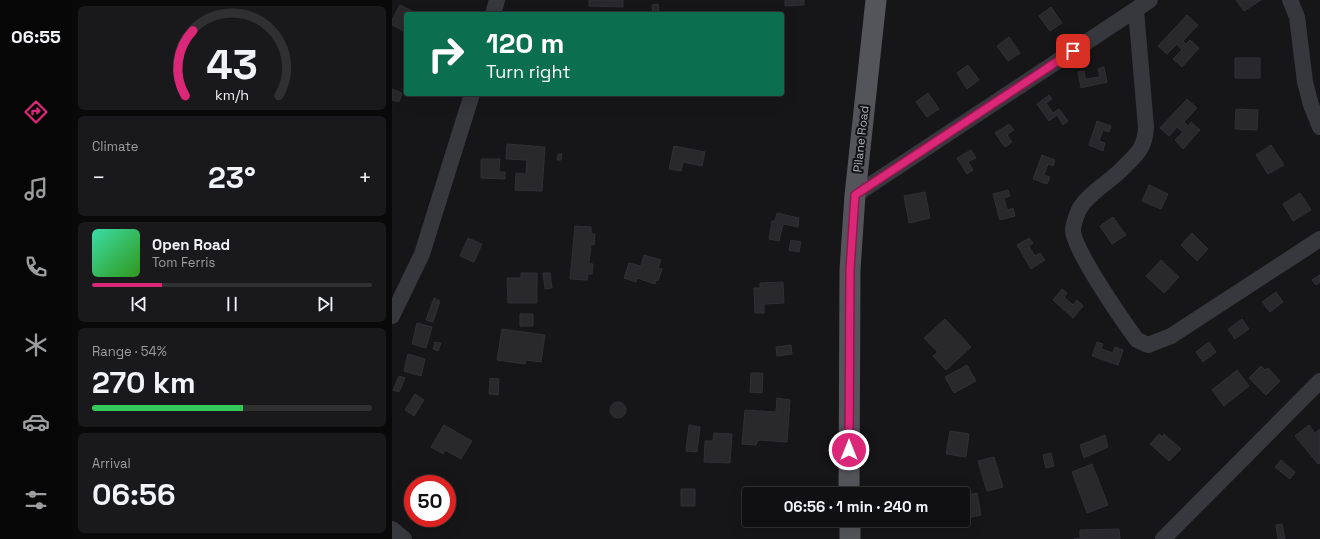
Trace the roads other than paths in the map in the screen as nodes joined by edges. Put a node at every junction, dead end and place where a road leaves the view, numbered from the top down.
1 (497, 0) edge
2 (876, 0) edge
3 (1150, 0) edge
4 (1290, 0) edge
5 (1136, 10) junction
6 (494, 12) edge
7 (471, 96) edge
8 (1320, 127) edge
9 (855, 195) junction
10 (1320, 239) edge
11 (392, 316) edge
12 (1320, 381) edge
13 (850, 487) edge
14 (850, 527) edge
15 (392, 529) edge
16 (1173, 535) edge
17 (404, 539) edge
18 (850, 539) edge

1 - 6 street
2 - 9 main road, Pilane Road
3 - 5 street
4 - 8 street
5 - 9 street
5 - 10 street
7 - 11 street
9 - 13 main road, Pilane Road
12 - 16 street
14 - 18 main road
15 - 17 street

